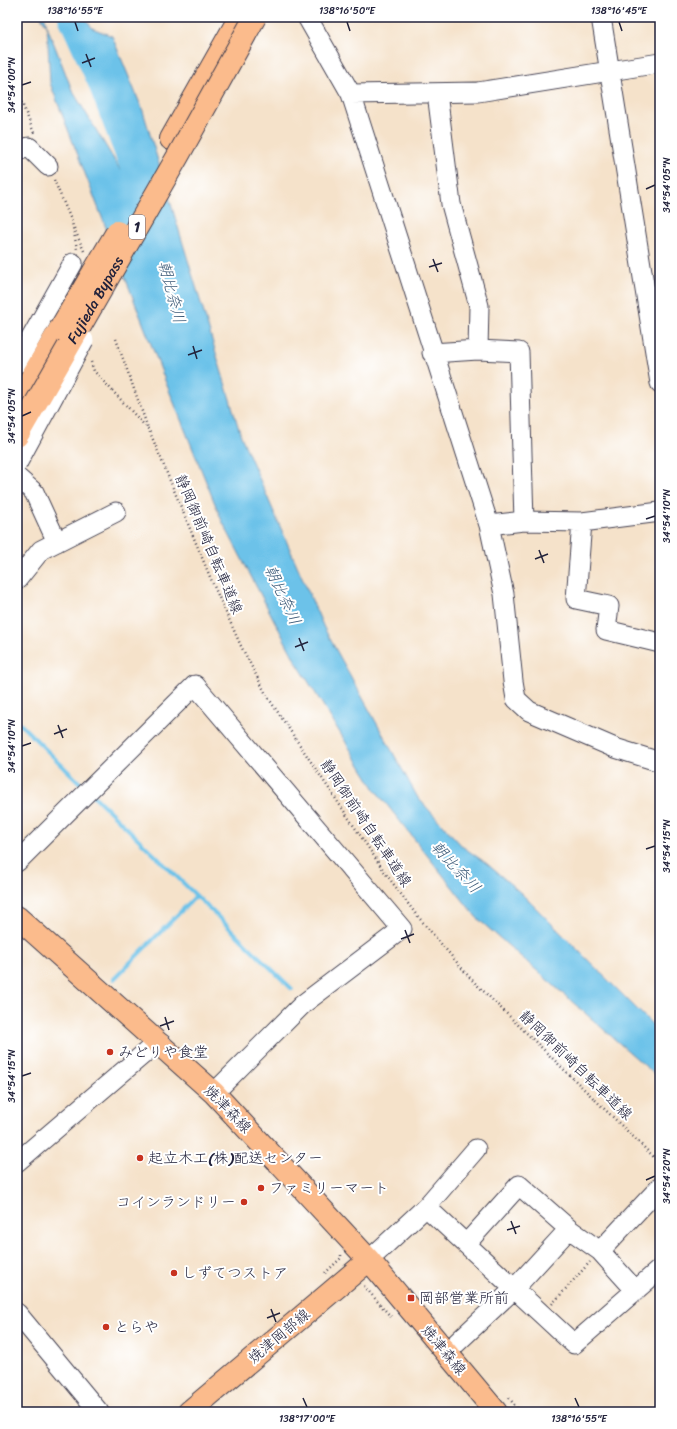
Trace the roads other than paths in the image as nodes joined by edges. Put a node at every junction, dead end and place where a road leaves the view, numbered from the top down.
1 (240, 17) edge
2 (255, 17) edge
3 (258, 17) edge
4 (307, 17) edge
5 (601, 17) edge
6 (660, 63) edge
7 (610, 71) junction
8 (437, 93) junction
9 (351, 94) junction
10 (17, 151) edge
11 (48, 166) dead end
12 (73, 263) dead end
13 (478, 350) junction
14 (432, 353) junction
15 (17, 363) edge
16 (660, 383) edge
17 (17, 402) edge
18 (17, 436) edge
19 (17, 464) edge
20 (17, 477) edge
21 (116, 512) dead end
22 (660, 512) edge
23 (524, 521) junction
24 (582, 522) junction
25 (489, 525) junction
26 (57, 542) junction
27 (17, 580) edge
28 (660, 643) edge
29 (660, 762) edge
30 (17, 862) edge
31 (17, 917) edge
32 (162, 1044) junction
33 (214, 1093) junction
34 (476, 1149) dead end
35 (17, 1162) edge
36 (660, 1187) edge
37 (426, 1207) junction
38 (569, 1229) junction
39 (466, 1244) junction
40 (600, 1251) junction
41 (369, 1260) junction
42 (660, 1269) edge
43 (514, 1289) junction
44 (636, 1291) junction
45 (17, 1313) edge
46 (447, 1352) junction
47 (99, 1412) edge
48 (189, 1412) edge
49 (496, 1412) edge

1 - 17 main road, Fujieda Bypass / 1, bridge
2 - 18 main road, Fujieda Bypass / 1, bridge
3 - 19 street, bridge
4 - 9 street
5 - 7 street
6 - 7 street
7 - 8 street
7 - 16 street
8 - 9 street
8 - 13 street
9 - 14 street
10 - 11 street
12 - 15 street
13 - 14 street
13 - 23 street
14 - 25 street
20 - 26 street
21 - 26 street
22 - 24 street
23 - 24 street
23 - 25 street
24 - 28 street
25 - 29 street
26 - 27 street
30 - 33 street
31 - 32 main road, 焼津森線
32 - 33 main road, 焼津森線
32 - 35 street
33 - 41 main road, 焼津森線
34 - 37 street
36 - 40 street
37 - 39 street
37 - 41 street
38 - 39 street
38 - 40 street
38 - 43 street
39 - 43 street
40 - 44 street
41 - 46 main road, 焼津森線
41 - 48 main road, 焼津岡部線
42 - 44 street
43 - 44 street
43 - 46 street
45 - 47 street
46 - 49 main road, 焼津森線

